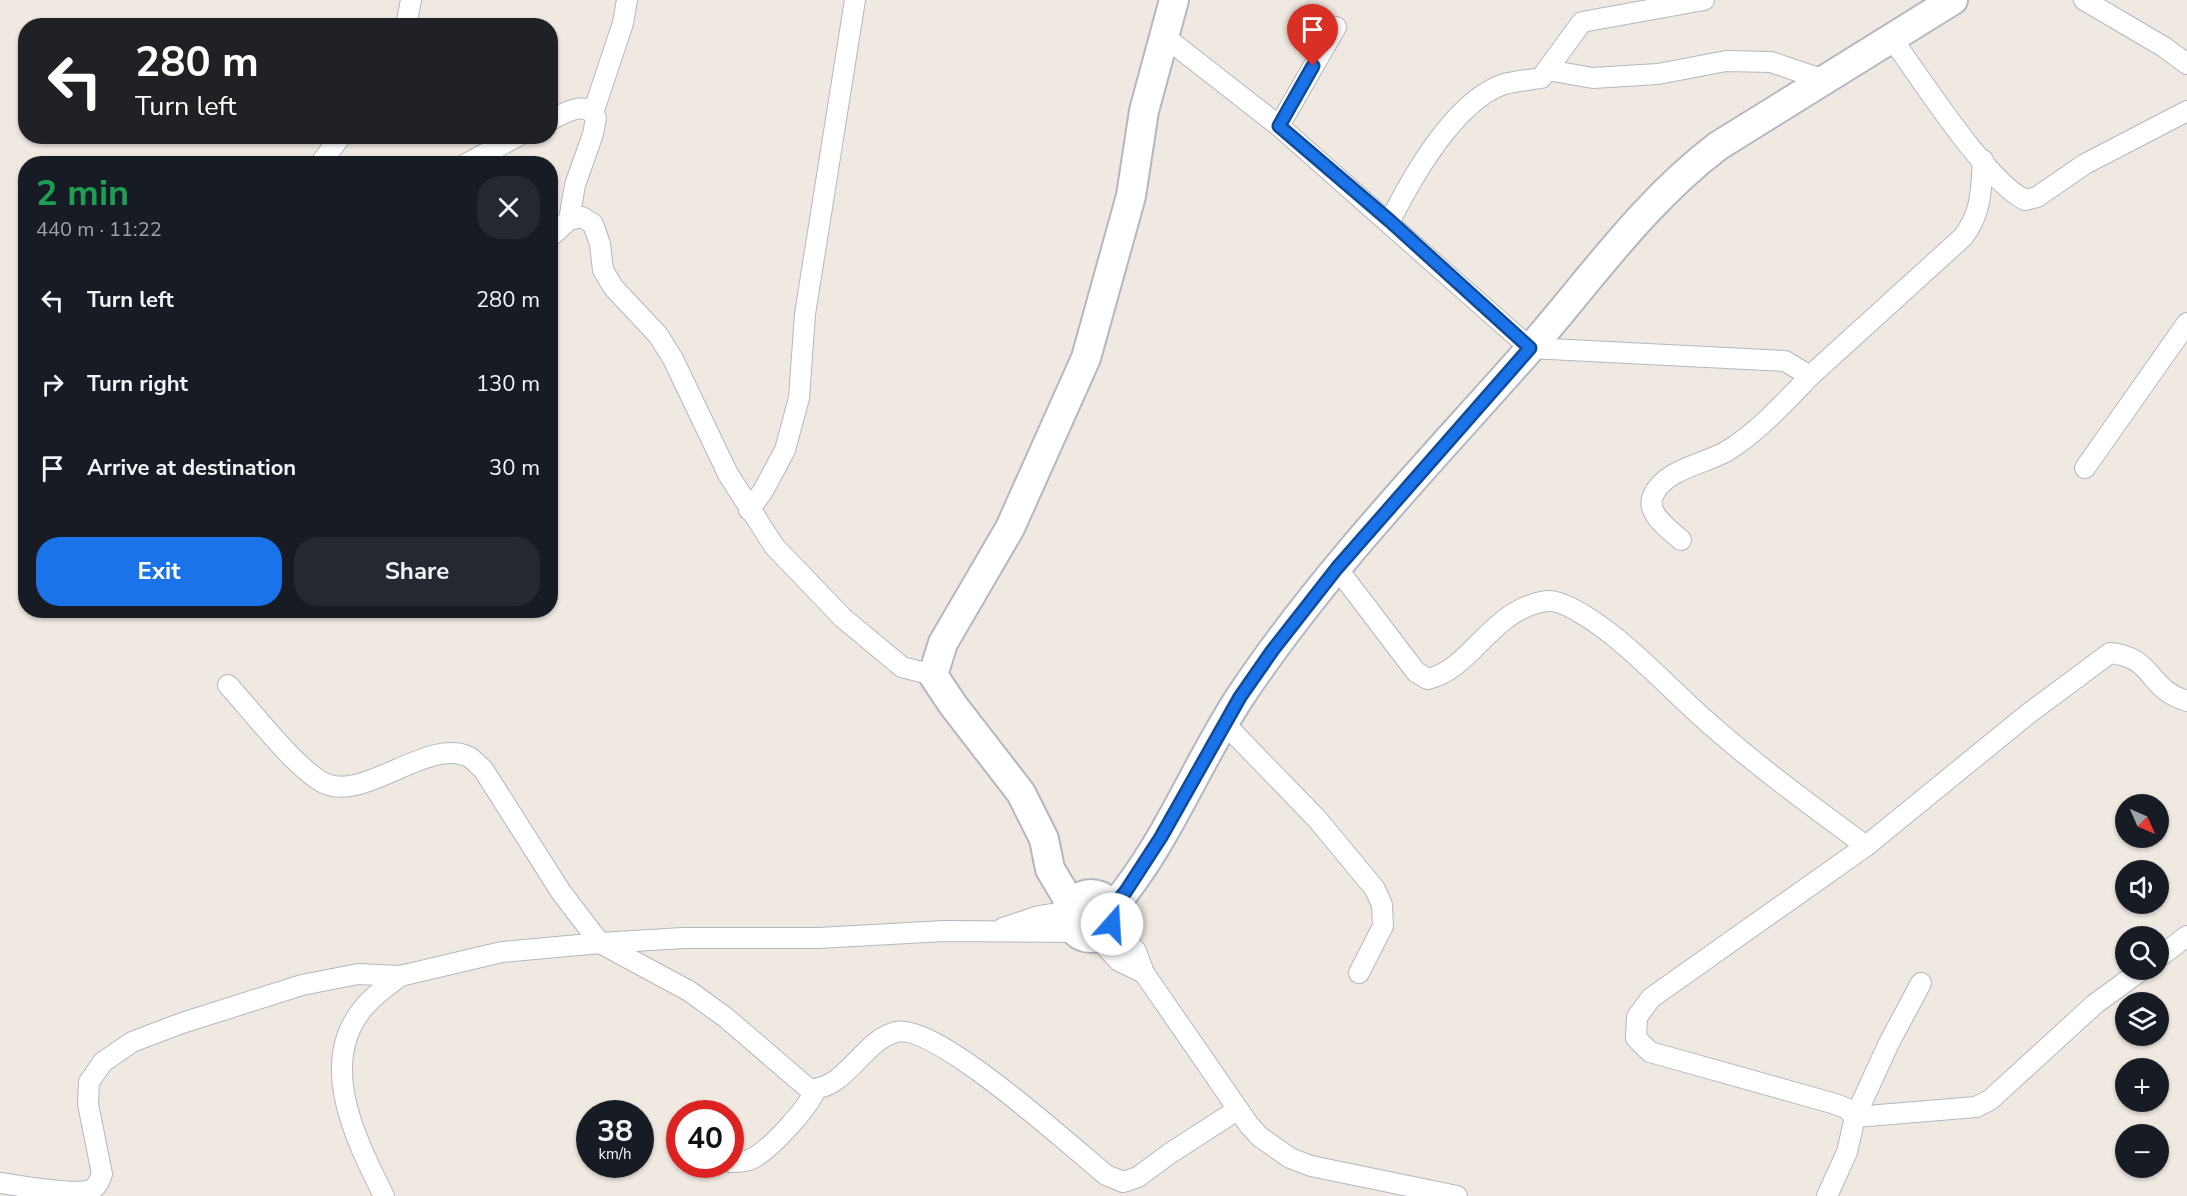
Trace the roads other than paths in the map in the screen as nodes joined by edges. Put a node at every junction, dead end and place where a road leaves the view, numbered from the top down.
1 (411, 0) edge
2 (627, 0) edge
3 (855, 0) edge
4 (1173, 0) edge
5 (1704, 0) edge
6 (1953, 0) edge
7 (2084, 0) edge
8 (408, 18) edge
9 (1336, 27) dead end
10 (1165, 37) junction
11 (1892, 39) junction
12 (2187, 64) edge
13 (1547, 70) junction
14 (1824, 80) junction
15 (2187, 111) edge
16 (593, 113) junction
17 (558, 117) edge
18 (1279, 126) junction
19 (503, 144) edge
20 (481, 156) edge
21 (1983, 160) junction
22 (569, 220) junction
23 (1390, 221) junction
24 (558, 230) edge
25 (2187, 322) edge
26 (1530, 348) junction
27 (1810, 376) junction
28 (2085, 468) dead end
29 (749, 510) junction
30 (1681, 540) dead end
31 (1337, 568) junction
32 (933, 675) junction
33 (228, 685) dead end
34 (2187, 701) edge
35 (1225, 724) junction
36 (1866, 846) junction
37 (1090, 916) junction
38 (2187, 936) edge
39 (600, 943) junction
40 (2169, 950) edge
41 (1359, 973) dead end
42 (400, 976) junction
43 (2128, 980) edge
44 (1921, 983) dead end
45 (816, 1089) junction
46 (1237, 1110) junction
47 (1855, 1117) junction
48 (744, 1160) edge
49 (0, 1183) edge
50 (384, 1196) edge
51 (1457, 1196) edge
52 (1827, 1196) edge

1 - 8 street
2 - 16 street
3 - 29 street
4 - 10 street
5 - 13 street
6 - 11 street
7 - 12 street
9 - 18 street
10 - 18 street
10 - 32 street
11 - 14 street
11 - 21 street
13 - 14 street
13 - 23 street
14 - 26 street
15 - 21 street
16 - 17 street
16 - 22 street
18 - 23 street
19 - 20 street
21 - 27 street
22 - 24 street
22 - 29 street
23 - 26 street
25 - 28 street
26 - 27 street
26 - 31 street
27 - 30 street
29 - 32 street
31 - 35 street
31 - 36 street
32 - 37 street
33 - 39 street
34 - 36 street
35 - 37 street
35 - 41 street
36 - 47 street
37 - 39 street
37 - 46 street
38 - 40 street
39 - 42 street
39 - 45 street
42 - 49 street
42 - 50 street
43 - 47 street
44 - 47 street
45 - 46 street
45 - 48 street
46 - 51 street
47 - 52 street

